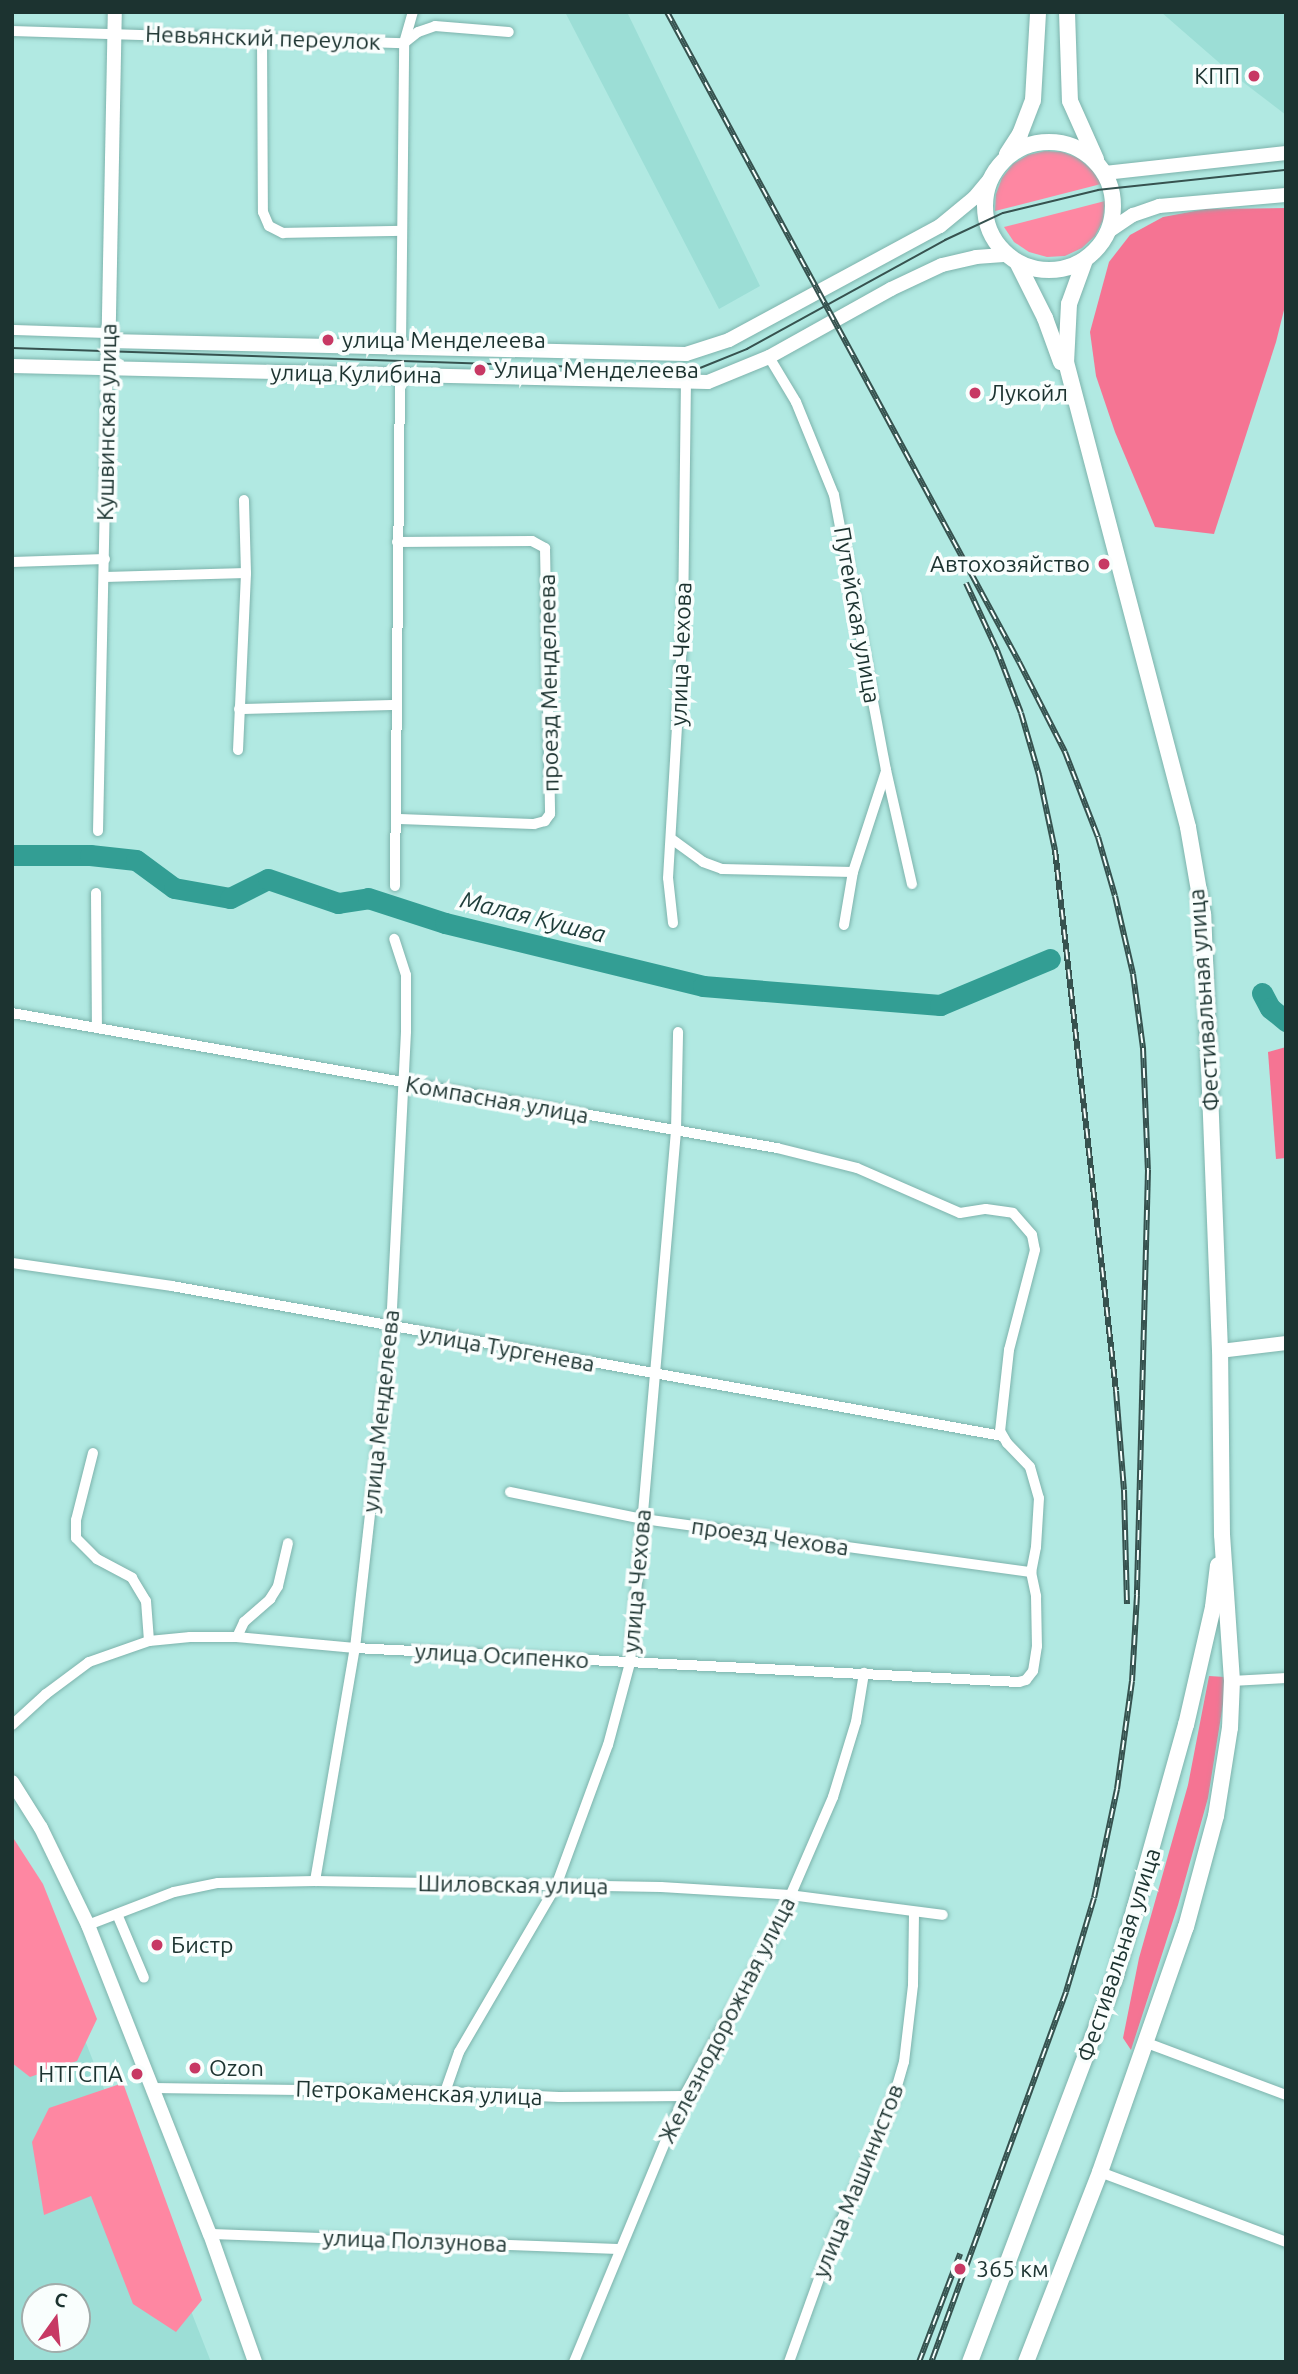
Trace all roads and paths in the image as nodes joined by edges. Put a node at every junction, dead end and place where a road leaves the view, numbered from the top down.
1 (115, 12) edge
2 (413, 12) edge
3 (1038, 12) edge
4 (1067, 12) edge
5 (12, 31) edge
6 (509, 32) dead end
7 (114, 33) junction
8 (262, 37) junction
9 (404, 43) junction
10 (1286, 153) edge
11 (1002, 162) junction
12 (1101, 169) junction
13 (990, 179) junction
14 (1286, 195) edge
15 (401, 231) junction
16 (1109, 231) junction
17 (1012, 258) junction
18 (1085, 260) junction
19 (12, 330) edge
20 (109, 337) junction
21 (401, 347) junction
22 (769, 357) junction
23 (12, 366) edge
24 (108, 367) junction
25 (400, 374) junction
26 (686, 384) junction
27 (1075, 397) junction
28 (244, 500) dead end
29 (397, 542) junction
30 (105, 559) junction
31 (12, 562) edge
32 (246, 573) junction
33 (105, 578) junction
34 (396, 705) junction
35 (239, 709) junction
36 (237, 750) dead end
37 (886, 770) junction
38 (398, 819) junction
39 (98, 831) dead end
40 (673, 840) junction
41 (853, 872) junction
42 (912, 884) dead end
43 (395, 886) dead end
44 (96, 893) dead end
45 (673, 923) dead end
46 (844, 925) dead end
47 (394, 939) dead end
48 (12, 1013) edge
49 (97, 1027) junction
50 (678, 1032) dead end
51 (403, 1084) junction
52 (676, 1131) junction
53 (12, 1262) edge
54 (391, 1328) junction
55 (1286, 1343) edge
56 (1220, 1351) junction
57 (653, 1375) junction
58 (1002, 1436) junction
59 (93, 1453) dead end
60 (510, 1492) dead end
61 (643, 1519) junction
62 (1222, 1535) junction
63 (288, 1542) dead end
64 (1031, 1572) junction
65 (237, 1637) junction
66 (149, 1641) junction
67 (355, 1648) junction
68 (1203, 1648) junction
69 (1231, 1651) junction
70 (630, 1663) junction
71 (864, 1673) junction
72 (1286, 1678) edge
73 (1232, 1681) junction
74 (12, 1725) edge
75 (12, 1782) edge
76 (315, 1881) junction
77 (556, 1886) junction
78 (790, 1895) junction
79 (914, 1912) junction
80 (117, 1914) junction
81 (943, 1914) dead end
82 (88, 1925) junction
83 (144, 1978) dead end
84 (1147, 2043) junction
85 (153, 2088) junction
86 (445, 2092) junction
87 (1286, 2095) edge
88 (684, 2096) junction
89 (1100, 2172) junction
90 (210, 2234) junction
91 (1286, 2242) edge
92 (620, 2249) junction
93 (255, 2362) edge
94 (574, 2362) edge
95 (789, 2362) edge
96 (971, 2362) edge
97 (1026, 2362) edge

1 - 7 main road, Кушвинская улица
2 - 9 street
3 - 11 main road
4 - 12 main road
5 - 7 street, Невьянский переулок
6 - 9 street, Невьянский переулок
7 - 8 street, Невьянский переулок
7 - 20 main road, Кушвинская улица
8 - 9 street, Невьянский переулок
8 - 15 street
9 - 15 street
10 - 12 main road
11 - 12 main road
11 - 13 main road
12 - 16 main road
13 - 17 main road
13 - 21 main road, улица Кулибина
14 - 16 main road
15 - 21 street
16 - 18 main road
17 - 18 main road
17 - 22 main road, улица Кулибина
17 - 27 main road, Фестивальная улица
18 - 27 main road, Фестивальная улица
19 - 20 street
20 - 21 main road, улица Кулибина
20 - 24 main road, Кушвинская улица
22 - 26 main road, улица Кулибина
22 - 37 street, Путейская улица
23 - 24 main road, улица Кулибина
24 - 25 main road, улица Кулибина
24 - 30 street, Кушвинская улица
25 - 26 main road, улица Кулибина
25 - 29 street
26 - 40 street, улица Чехова
27 - 56 main road, Фестивальная улица
28 - 32 street
29 - 34 street
29 - 38 street, проезд Менделеева
30 - 31 street
30 - 33 street, Кушвинская улица
32 - 33 street
32 - 35 street
33 - 39 street, Кушвинская улица
34 - 35 street
34 - 38 street
35 - 36 street
37 - 41 street
37 - 42 street, Путейская улица
38 - 43 street
40 - 41 street
40 - 45 street, улица Чехова
41 - 46 street
44 - 49 street
47 - 51 street, улица Менделеева
48 - 49 street, Компасная улица
49 - 51 street, Компасная улица
50 - 52 street, улица Чехова
51 - 52 street, Компасная улица
51 - 54 street, улица Менделеева
52 - 57 street, улица Чехова
52 - 58 street, Компасная улица
53 - 54 street, улица Тургенева
54 - 57 street, улица Тургенева
54 - 67 street, улица Менделеева
55 - 56 main road
56 - 62 main road, Фестивальная улица
57 - 58 street, улица Тургенева
57 - 61 street, улица Чехова
58 - 64 street
59 - 66 street
60 - 61 street, проезд Чехова
61 - 64 street, проезд Чехова
61 - 70 street, улица Чехова
62 - 68 main road, Фестивальная улица
62 - 69 main road, Фестивальная улица
63 - 65 street
64 - 71 street, улица Осипенко
65 - 66 street, улица Осипенко
65 - 67 street, улица Осипенко
66 - 74 street, улица Осипенко
67 - 70 street, улица Осипенко
67 - 76 street, улица Менделеева
68 - 69 main road
68 - 96 main road, Фестивальная улица
69 - 73 main road, Фестивальная улица
70 - 71 street, улица Осипенко
70 - 77 street, улица Чехова
71 - 78 street, Железнодорожная улица
72 - 73 street
73 - 84 main road, Фестивальная улица
75 - 82 main road
76 - 77 street, Шиловская улица
76 - 80 street, Шиловская улица
77 - 78 street, Шиловская улица
77 - 86 street, улица Чехова
78 - 79 street, Шиловская улица
78 - 88 street, Железнодорожная улица
79 - 81 street, Шиловская улица
79 - 95 street, улица Машинистов
80 - 82 street, Шиловская улица
80 - 83 street
82 - 85 main road
84 - 87 street
84 - 89 main road, Фестивальная улица
85 - 86 street, Петрокаменская улица
85 - 90 main road
86 - 88 street, Петрокаменская улица
88 - 92 street, Железнодорожная улица
89 - 91 street
89 - 97 main road, Фестивальная улица
90 - 92 street, улица Ползунова
90 - 93 main road
92 - 94 street, Железнодорожная улица

